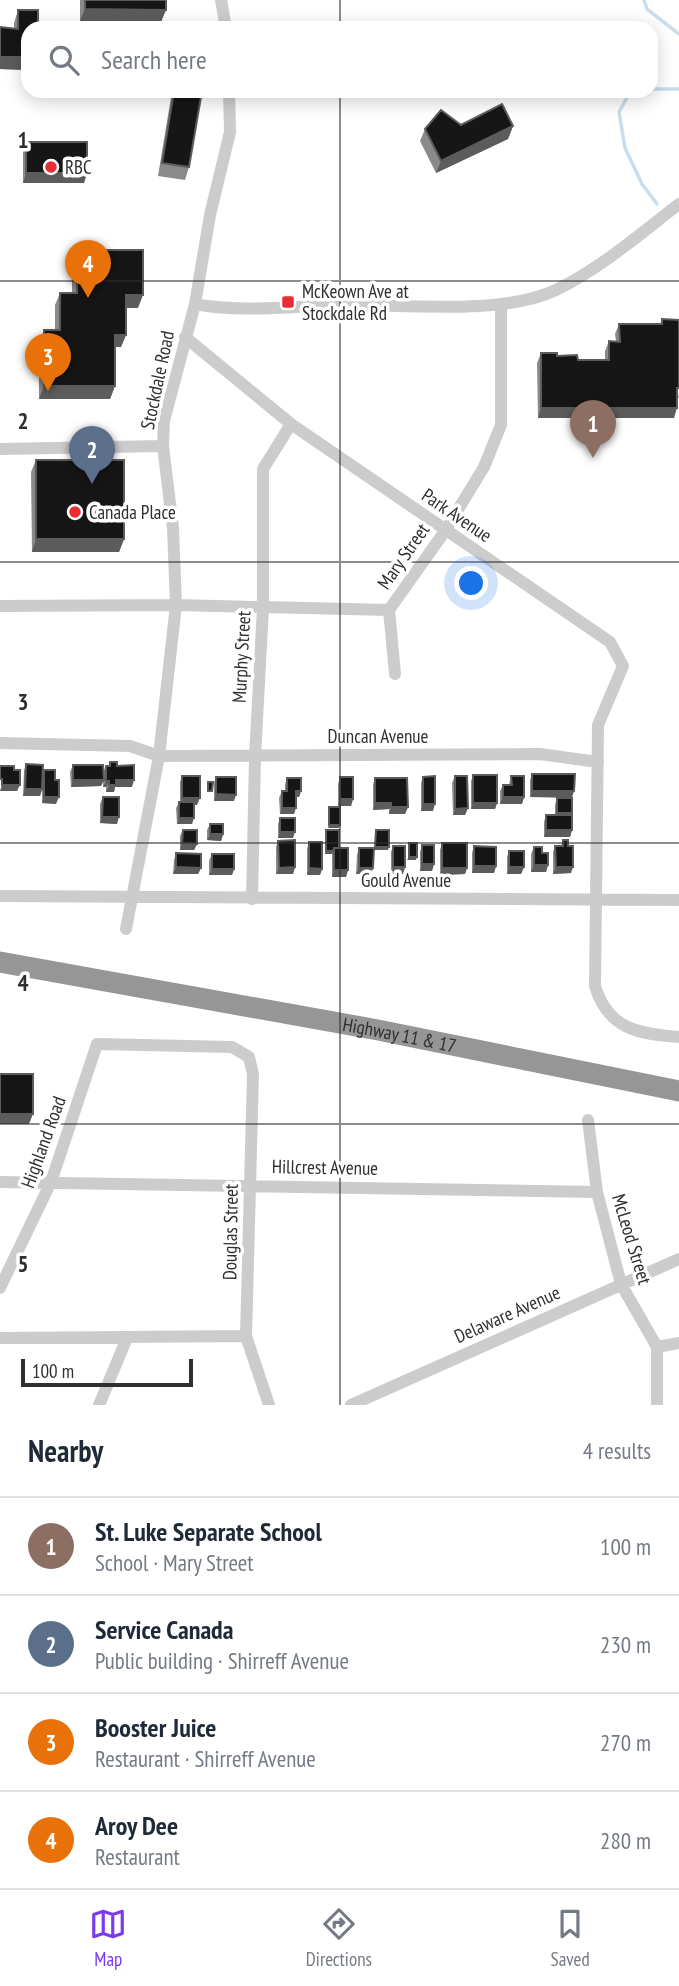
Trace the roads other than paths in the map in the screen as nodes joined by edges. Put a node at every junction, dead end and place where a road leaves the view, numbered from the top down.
1 (221, 0) edge
2 (225, 21) edge
3 (229, 98) edge
4 (679, 204) edge
5 (195, 304) junction
6 (501, 306) junction
7 (185, 337) junction
8 (291, 425) junction
9 (163, 446) junction
10 (0, 449) edge
11 (445, 531) junction
12 (176, 605) junction
13 (0, 606) edge
14 (263, 608) junction
15 (388, 610) junction
16 (396, 674) dead end
17 (0, 743) edge
18 (159, 756) junction
19 (255, 757) junction
20 (598, 762) junction
21 (0, 895) edge
22 (132, 898) junction
23 (252, 899) junction
24 (595, 900) junction
25 (679, 900) edge
26 (127, 929) dead end
27 (0, 947) edge
28 (0, 956) edge
29 (0, 962) edge
30 (0, 975) edge
31 (117, 985) junction
32 (679, 1037) edge
33 (97, 1044) joint
34 (679, 1091) edge
35 (589, 1120) dead end
36 (0, 1182) edge
37 (51, 1182) junction
38 (250, 1185) junction
39 (597, 1192) junction
40 (679, 1259) edge
41 (621, 1284) junction
42 (0, 1288) edge
43 (247, 1336) junction
44 (0, 1338) edge
45 (127, 1338) junction
46 (679, 1343) edge
47 (657, 1347) junction
48 (99, 1405) edge
49 (269, 1405) edge
50 (351, 1405) edge
51 (657, 1405) edge

1 - 2 street
3 - 5 street, Stockdale Road
4 - 6 street
5 - 6 street
5 - 7 street, Stockdale Road
6 - 11 street, Mary Street
7 - 8 street, Park Avenue
7 - 9 street, Stockdale Road
8 - 11 street, Park Avenue
8 - 14 street, Murphy Street
9 - 10 street
9 - 12 street, Stockdale Road
11 - 15 street, Mary Street
11 - 20 street, Park Avenue
12 - 13 street
12 - 14 street
12 - 18 street, Stockdale Road
14 - 15 street
14 - 19 street, Murphy Street
15 - 16 street, Mary Street
17 - 18 street, Duncan Avenue
18 - 19 street, Duncan Avenue
18 - 22 street, Stockdale Road
19 - 20 street, Duncan Avenue
19 - 23 street, Murphy Street
20 - 24 street
21 - 22 street, Gould Avenue
22 - 23 street, Gould Avenue
22 - 26 street, Stockdale Road
23 - 24 street, Gould Avenue
24 - 25 street, Gould Avenue
24 - 32 street
27 - 31 highway
28 - 31 highway, Highway 11 & 17
29 - 31 highway, Highway 11 & 17
30 - 31 highway
31 - 34 highway, Highway 11 & 17
33 - 37 street, Highland Road
33 - 38 street, Douglas Street
35 - 39 street, McLeod Street
36 - 37 street, Hillcrest Avenue
37 - 38 street, Hillcrest Avenue
37 - 42 street, Highland Road
38 - 39 street, Hillcrest Avenue
38 - 43 street, Douglas Street
39 - 41 street, McLeod Street
40 - 41 street, Delaware Avenue
41 - 47 street, McLeod Street
41 - 50 street, Delaware Avenue
43 - 45 street
43 - 49 street, Douglas Street
44 - 45 street
45 - 48 street
46 - 47 street
47 - 51 street, McLeod Street

